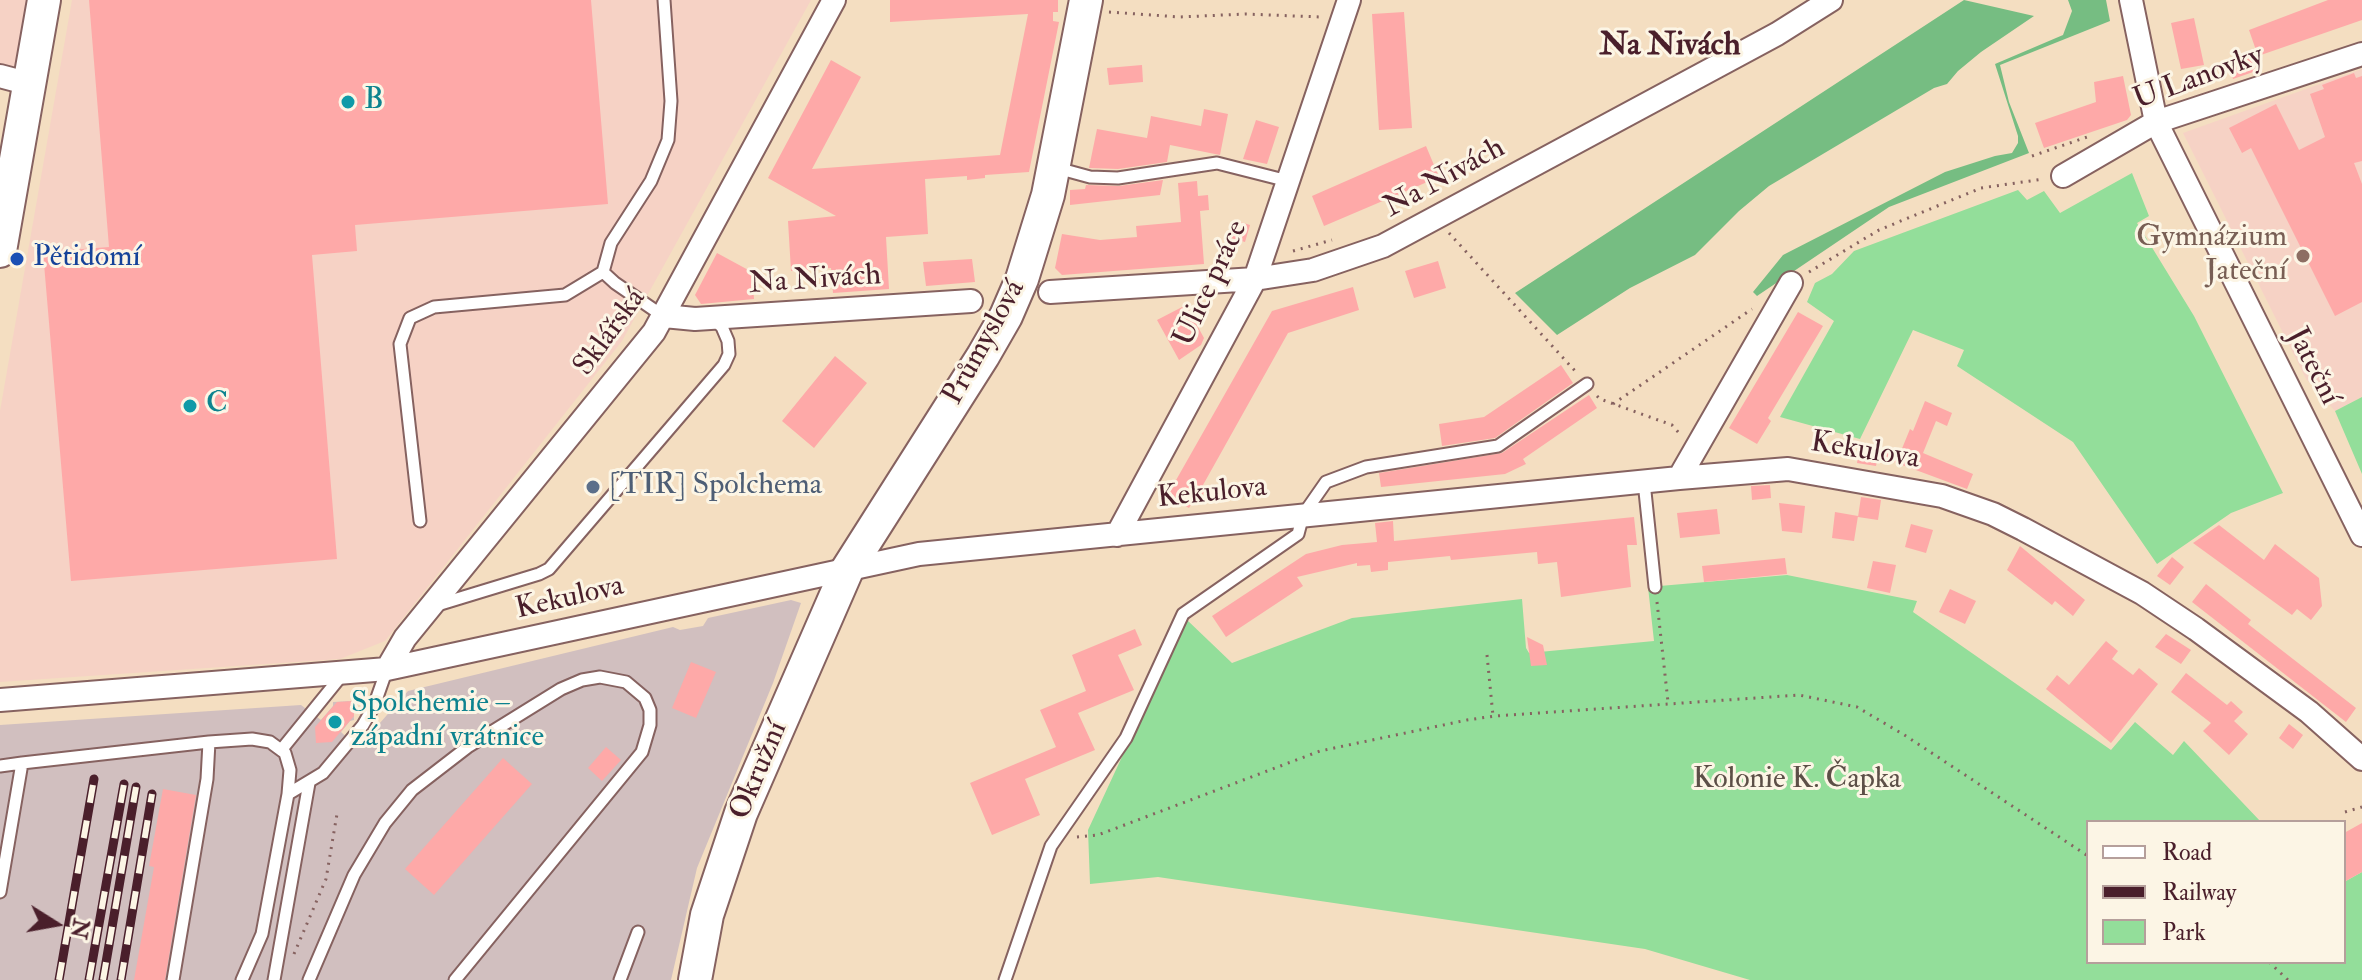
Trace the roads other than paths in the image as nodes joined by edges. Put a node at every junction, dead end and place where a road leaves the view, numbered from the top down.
1 (44, 0) edge
2 (664, 0) edge
3 (834, 0) edge
4 (1349, 0) edge
5 (1831, 0) edge
6 (2131, 0) edge
7 (1094, 6) edge
8 (2362, 54) edge
9 (15, 80) edge
10 (2156, 122) junction
11 (1053, 167) junction
12 (2063, 176) road end
13 (1288, 181) junction
14 (0, 251) edge
15 (603, 272) junction
16 (1255, 279) junction
17 (1791, 283) road end
18 (1050, 292) dead end
19 (971, 301) dead end
20 (664, 316) junction
21 (712, 318) junction
22 (1587, 384) road end
23 (1679, 478) junction
24 (1644, 482) junction
25 (1303, 515) junction
26 (420, 521) dead end
27 (1117, 535) junction
28 (2362, 535) edge
29 (847, 570) junction
30 (1655, 587) road end
31 (430, 607) junction
32 (387, 669) junction
33 (342, 675) junction
34 (0, 700) edge
35 (209, 742) junction
36 (282, 749) junction
37 (2362, 759) edge
38 (22, 763) junction
39 (0, 766) edge
40 (309, 783) junction
41 (288, 794) junction
42 (0, 892) edge
43 (638, 932) dead end
44 (173, 980) edge
45 (242, 980) edge
46 (274, 980) edge
47 (309, 980) edge
48 (455, 980) edge
49 (620, 980) edge
50 (695, 980) edge
51 (1005, 980) edge

1 - 9 street
2 - 15 lane
3 - 20 street, Sklářská
4 - 13 street, Ulice práce
5 - 16 street, Na Nivách
6 - 10 street, Jateční
7 - 11 street, Průmyslová
8 - 10 street, U Lanovky
9 - 14 street
10 - 12 street, U Lanovky
10 - 28 street, Jateční
11 - 13 lane
11 - 29 street, Průmyslová
13 - 16 street, Ulice práce
15 - 20 lane
15 - 26 lane
16 - 18 street, Na Nivách
16 - 27 street, Ulice práce
17 - 23 street
19 - 21 street, Na Nivách
20 - 21 street, Na Nivách
20 - 31 street, Sklářská
21 - 31 lane
22 - 25 lane
23 - 24 street, Kekulova
23 - 37 street, Kekulova
24 - 25 street, Kekulova
24 - 30 lane
25 - 27 street, Kekulova
25 - 51 lane
27 - 29 street, Kekulova
29 - 32 street, Kekulova
29 - 50 street, Okružní
31 - 32 street, Sklářská
32 - 33 street, Kekulova
32 - 40 lane
33 - 34 street, Kekulova
33 - 36 lane
35 - 36 lane
35 - 38 lane
35 - 44 lane
36 - 41 lane
38 - 39 lane
38 - 42 lane
40 - 41 lane
40 - 46 lane
41 - 45 lane
43 - 49 lane
47 - 48 lane

